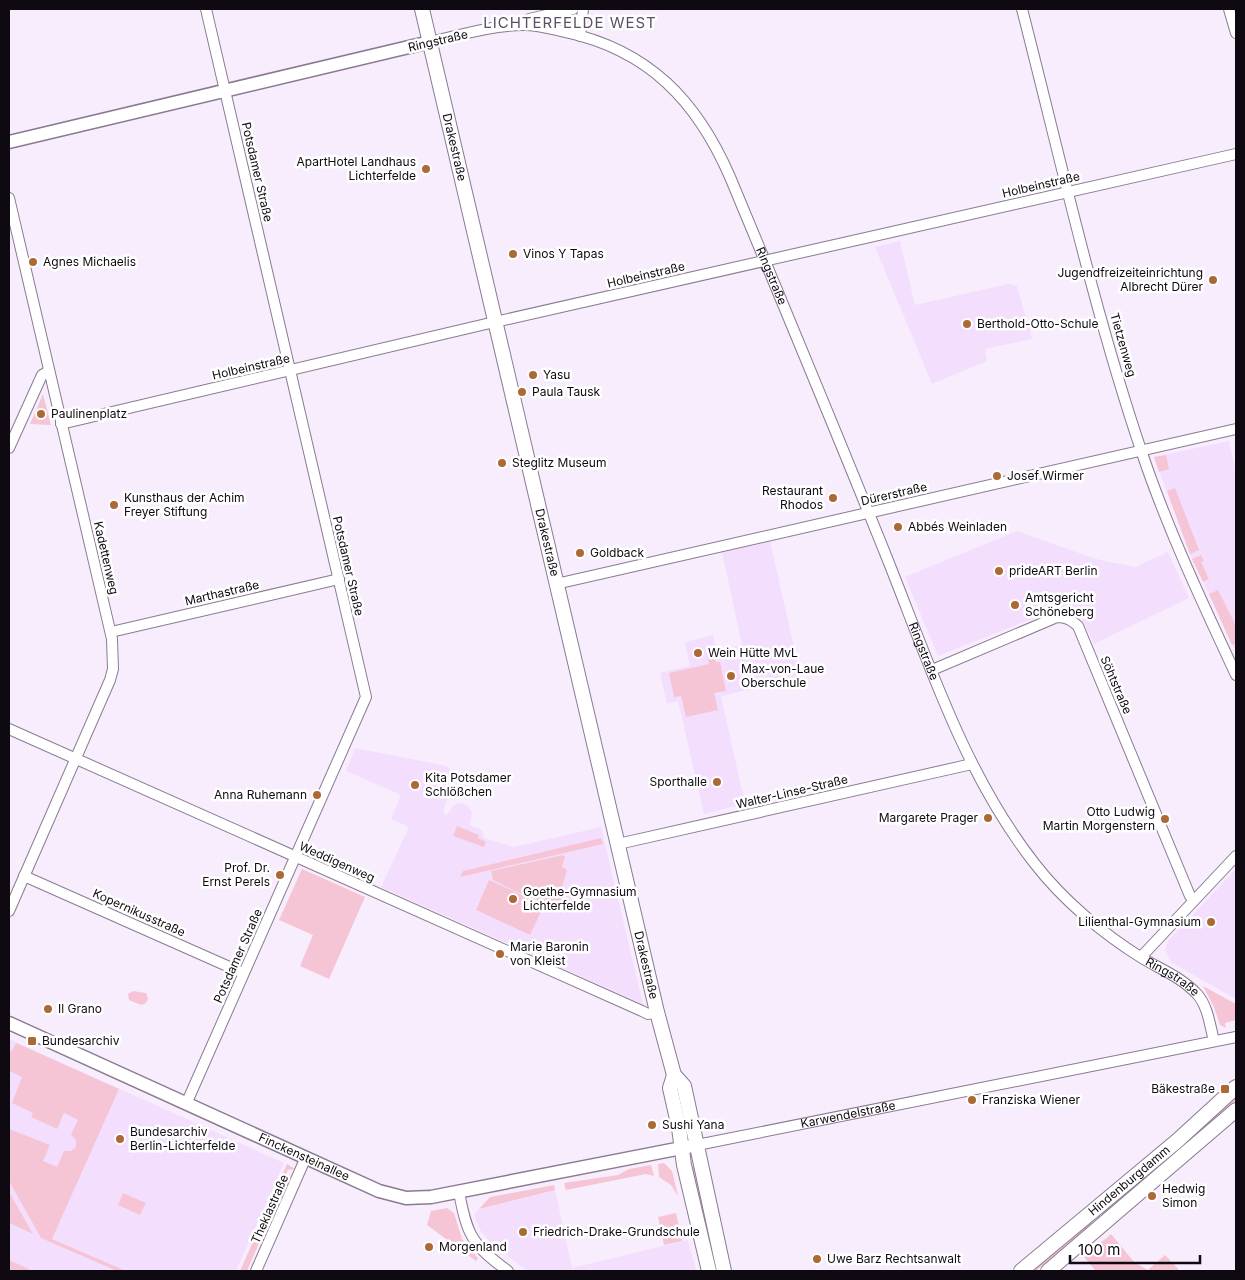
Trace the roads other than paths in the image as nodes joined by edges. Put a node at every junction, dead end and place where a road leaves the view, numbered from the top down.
1 (206, 9) edge
2 (422, 9) edge
3 (573, 9) edge
4 (583, 9) edge
5 (1022, 9) edge
6 (1229, 9) edge
7 (526, 25) junction
8 (1236, 32) edge
9 (580, 36) junction
10 (430, 42) junction
11 (226, 92) junction
12 (9, 142) edge
13 (1236, 154) edge
14 (1068, 192) junction
15 (9, 198) edge
16 (765, 261) junction
17 (496, 322) junction
18 (290, 370) junction
19 (49, 371) junction
20 (61, 424) junction
21 (1236, 429) edge
22 (9, 448) edge
23 (1142, 452) junction
24 (869, 513) junction
25 (338, 578) junction
26 (556, 584) junction
27 (111, 632) junction
28 (932, 670) junction
29 (1236, 675) edge
30 (9, 729) edge
31 (76, 759) junction
32 (972, 764) junction
33 (618, 844) junction
34 (1236, 856) edge
35 (296, 857) junction
36 (24, 876) junction
37 (1194, 900) junction
38 (9, 911) edge
39 (1141, 957) junction
40 (244, 973) junction
41 (657, 1012) junction
42 (9, 1023) edge
43 (1236, 1038) edge
44 (1214, 1041) junction
45 (674, 1075) junction
46 (1236, 1087) edge
47 (187, 1102) junction
48 (1236, 1110) edge
49 (697, 1145) junction
50 (682, 1148) junction
51 (306, 1157) junction
52 (459, 1192) junction
53 (256, 1271) edge
54 (508, 1271) edge
55 (709, 1271) edge
56 (724, 1271) edge
57 (1021, 1271) edge
58 (1048, 1271) edge

1 - 11 street, Potsdamer Straße
2 - 10 main road, Drakestraße
3 - 7 street
4 - 9 street
5 - 14 street, Tietzenweg
6 - 8 street
7 - 9 street, Ringstraße
7 - 10 street, Ringstraße
9 - 16 street, Ringstraße
10 - 11 street, Ringstraße
10 - 17 main road, Drakestraße
11 - 12 street, Ringstraße
11 - 18 street, Potsdamer Straße
13 - 14 street, Holbeinstraße
14 - 16 street, Holbeinstraße
14 - 23 street, Tietzenweg
15 - 19 street, Kadettenweg
16 - 17 street, Holbeinstraße
16 - 24 street, Ringstraße
17 - 18 street, Holbeinstraße
17 - 26 main road, Drakestraße
18 - 20 street, Holbeinstraße
18 - 25 street, Potsdamer Straße
19 - 20 street, Kadettenweg
19 - 22 street
20 - 27 street, Kadettenweg
21 - 23 street, Dürerstraße
23 - 24 street, Dürerstraße
23 - 29 street, Tietzenweg
24 - 26 street, Dürerstraße
24 - 28 street, Ringstraße
25 - 27 street, Marthastraße
25 - 35 street, Potsdamer Straße
26 - 33 main road, Drakestraße
27 - 31 street, Kadettenweg
28 - 32 street, Ringstraße
28 - 37 street, Söhtstraße
30 - 31 street, Weddigenweg
31 - 35 street, Weddigenweg
31 - 36 street, Kadettenweg
32 - 33 street, Walter-Linse-Straße
32 - 39 street, Ringstraße
33 - 41 main road, Drakestraße
34 - 37 street
35 - 40 street, Potsdamer Straße
35 - 41 street, Weddigenweg
36 - 38 street, Kadettenweg
36 - 40 street, Kopernikusstraße
37 - 39 street
39 - 44 street, Ringstraße
40 - 47 street, Potsdamer Straße
41 - 45 main road, Drakestraße
42 - 47 street, Finckensteinallee
43 - 44 street, Karwendelstraße
44 - 49 street, Karwendelstraße
45 - 49 main road, Drakestraße
45 - 50 main road, Drakestraße
46 - 57 main road, Hindenburgdamm
47 - 51 street, Finckensteinallee
48 - 58 main road, Hindenburgdamm
49 - 50 street, Karwendelstraße
49 - 56 main road, Drakestraße
50 - 52 street, Karwendelstraße
50 - 55 main road, Drakestraße
51 - 52 street, Finckensteinallee
51 - 53 street, Theklastraße
52 - 54 street

